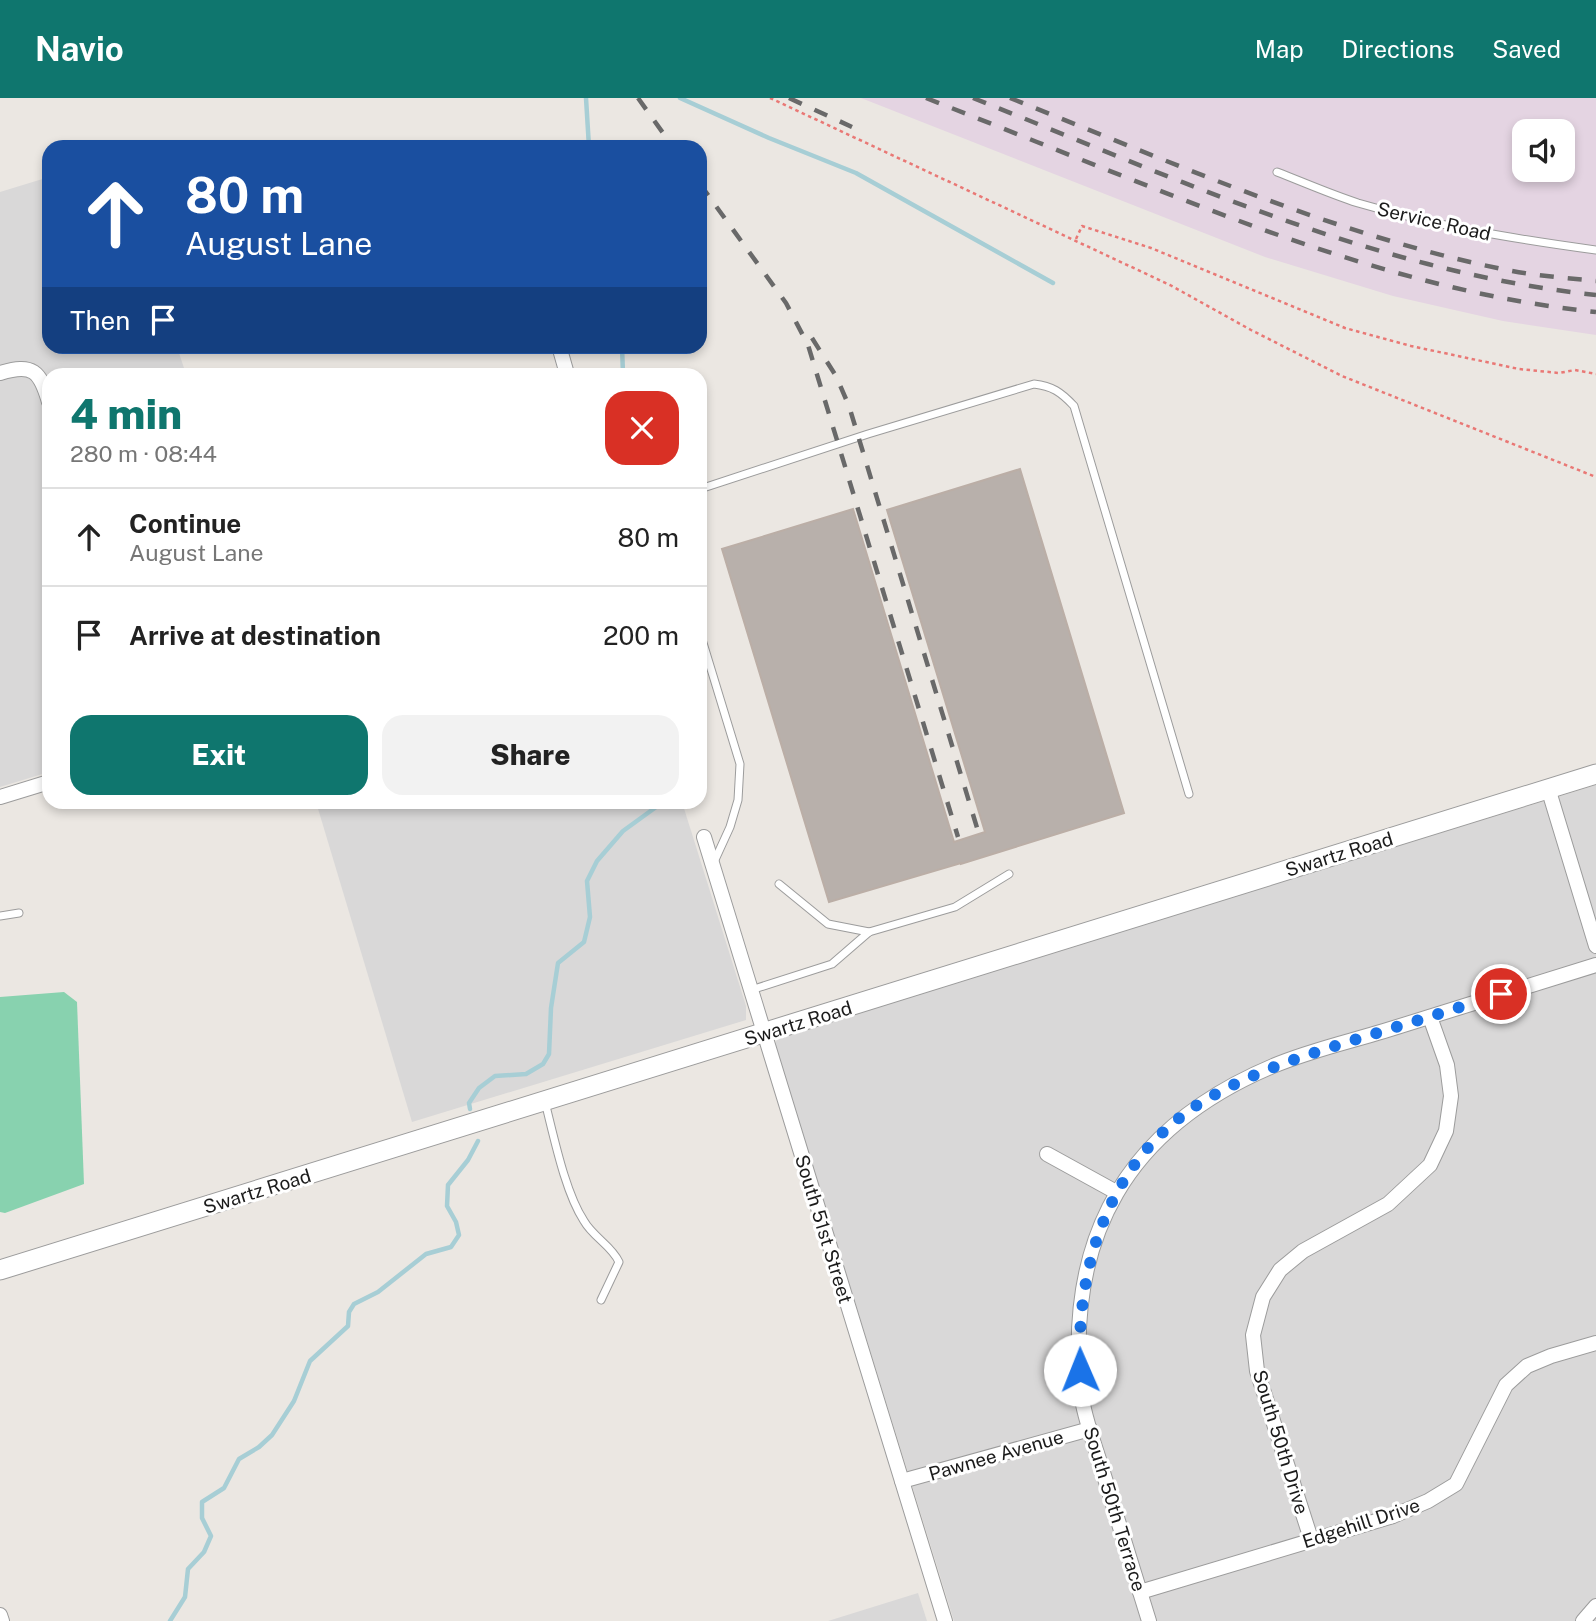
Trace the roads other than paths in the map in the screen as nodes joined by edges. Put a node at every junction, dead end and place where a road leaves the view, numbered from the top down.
1 (1277, 172) dead end
2 (1596, 250) edge
3 (0, 373) edge
4 (42, 381) edge
5 (707, 487) edge
6 (707, 656) edge
7 (1596, 774) edge
8 (42, 784) edge
9 (1548, 788) junction
10 (1189, 794) dead end
11 (0, 797) edge
12 (704, 837) dead end
13 (712, 866) junction
14 (1009, 874) dead end
15 (779, 884) dead end
16 (19, 913) dead end
17 (0, 916) edge
18 (869, 932) junction
19 (1596, 946) edge
20 (1596, 965) edge
21 (750, 990) junction
22 (1430, 1017) junction
23 (764, 1033) junction
24 (545, 1101) junction
25 (1047, 1154) dead end
26 (1116, 1192) junction
27 (0, 1270) edge
28 (601, 1300) dead end
29 (1596, 1343) edge
30 (1090, 1429) junction
31 (902, 1481) junction
32 (1311, 1539) junction
33 (1140, 1592) junction
34 (1596, 1606) edge
35 (0, 1615) edge
36 (1, 1621) edge
37 (944, 1621) edge
38 (1149, 1621) edge
39 (1583, 1621) edge

1 - 2 lane, Service Road
3 - 4 street
5 - 10 lane
6 - 13 lane
7 - 9 street, Swartz Road
8 - 11 street
9 - 19 street
9 - 23 street, Swartz Road
12 - 13 street, South 51st Street
13 - 21 street, South 51st Street
14 - 18 lane
15 - 18 lane
16 - 17 lane
18 - 21 lane
20 - 22 street, South 50th Terrace
21 - 23 street, South 51st Street
22 - 26 street, South 50th Terrace
22 - 32 street, South 50th Drive
23 - 24 street, Swartz Road
23 - 31 street, South 51st Street
24 - 27 street, Swartz Road
24 - 28 lane
25 - 26 street
26 - 30 street, South 50th Terrace
29 - 32 street, Edgehill Drive
30 - 31 street, Pawnee Avenue
30 - 33 street, South 50th Terrace
31 - 37 street, South 51st Street
32 - 33 street, Edgehill Drive
33 - 38 street, South 50th Terrace
34 - 39 street
35 - 36 street

